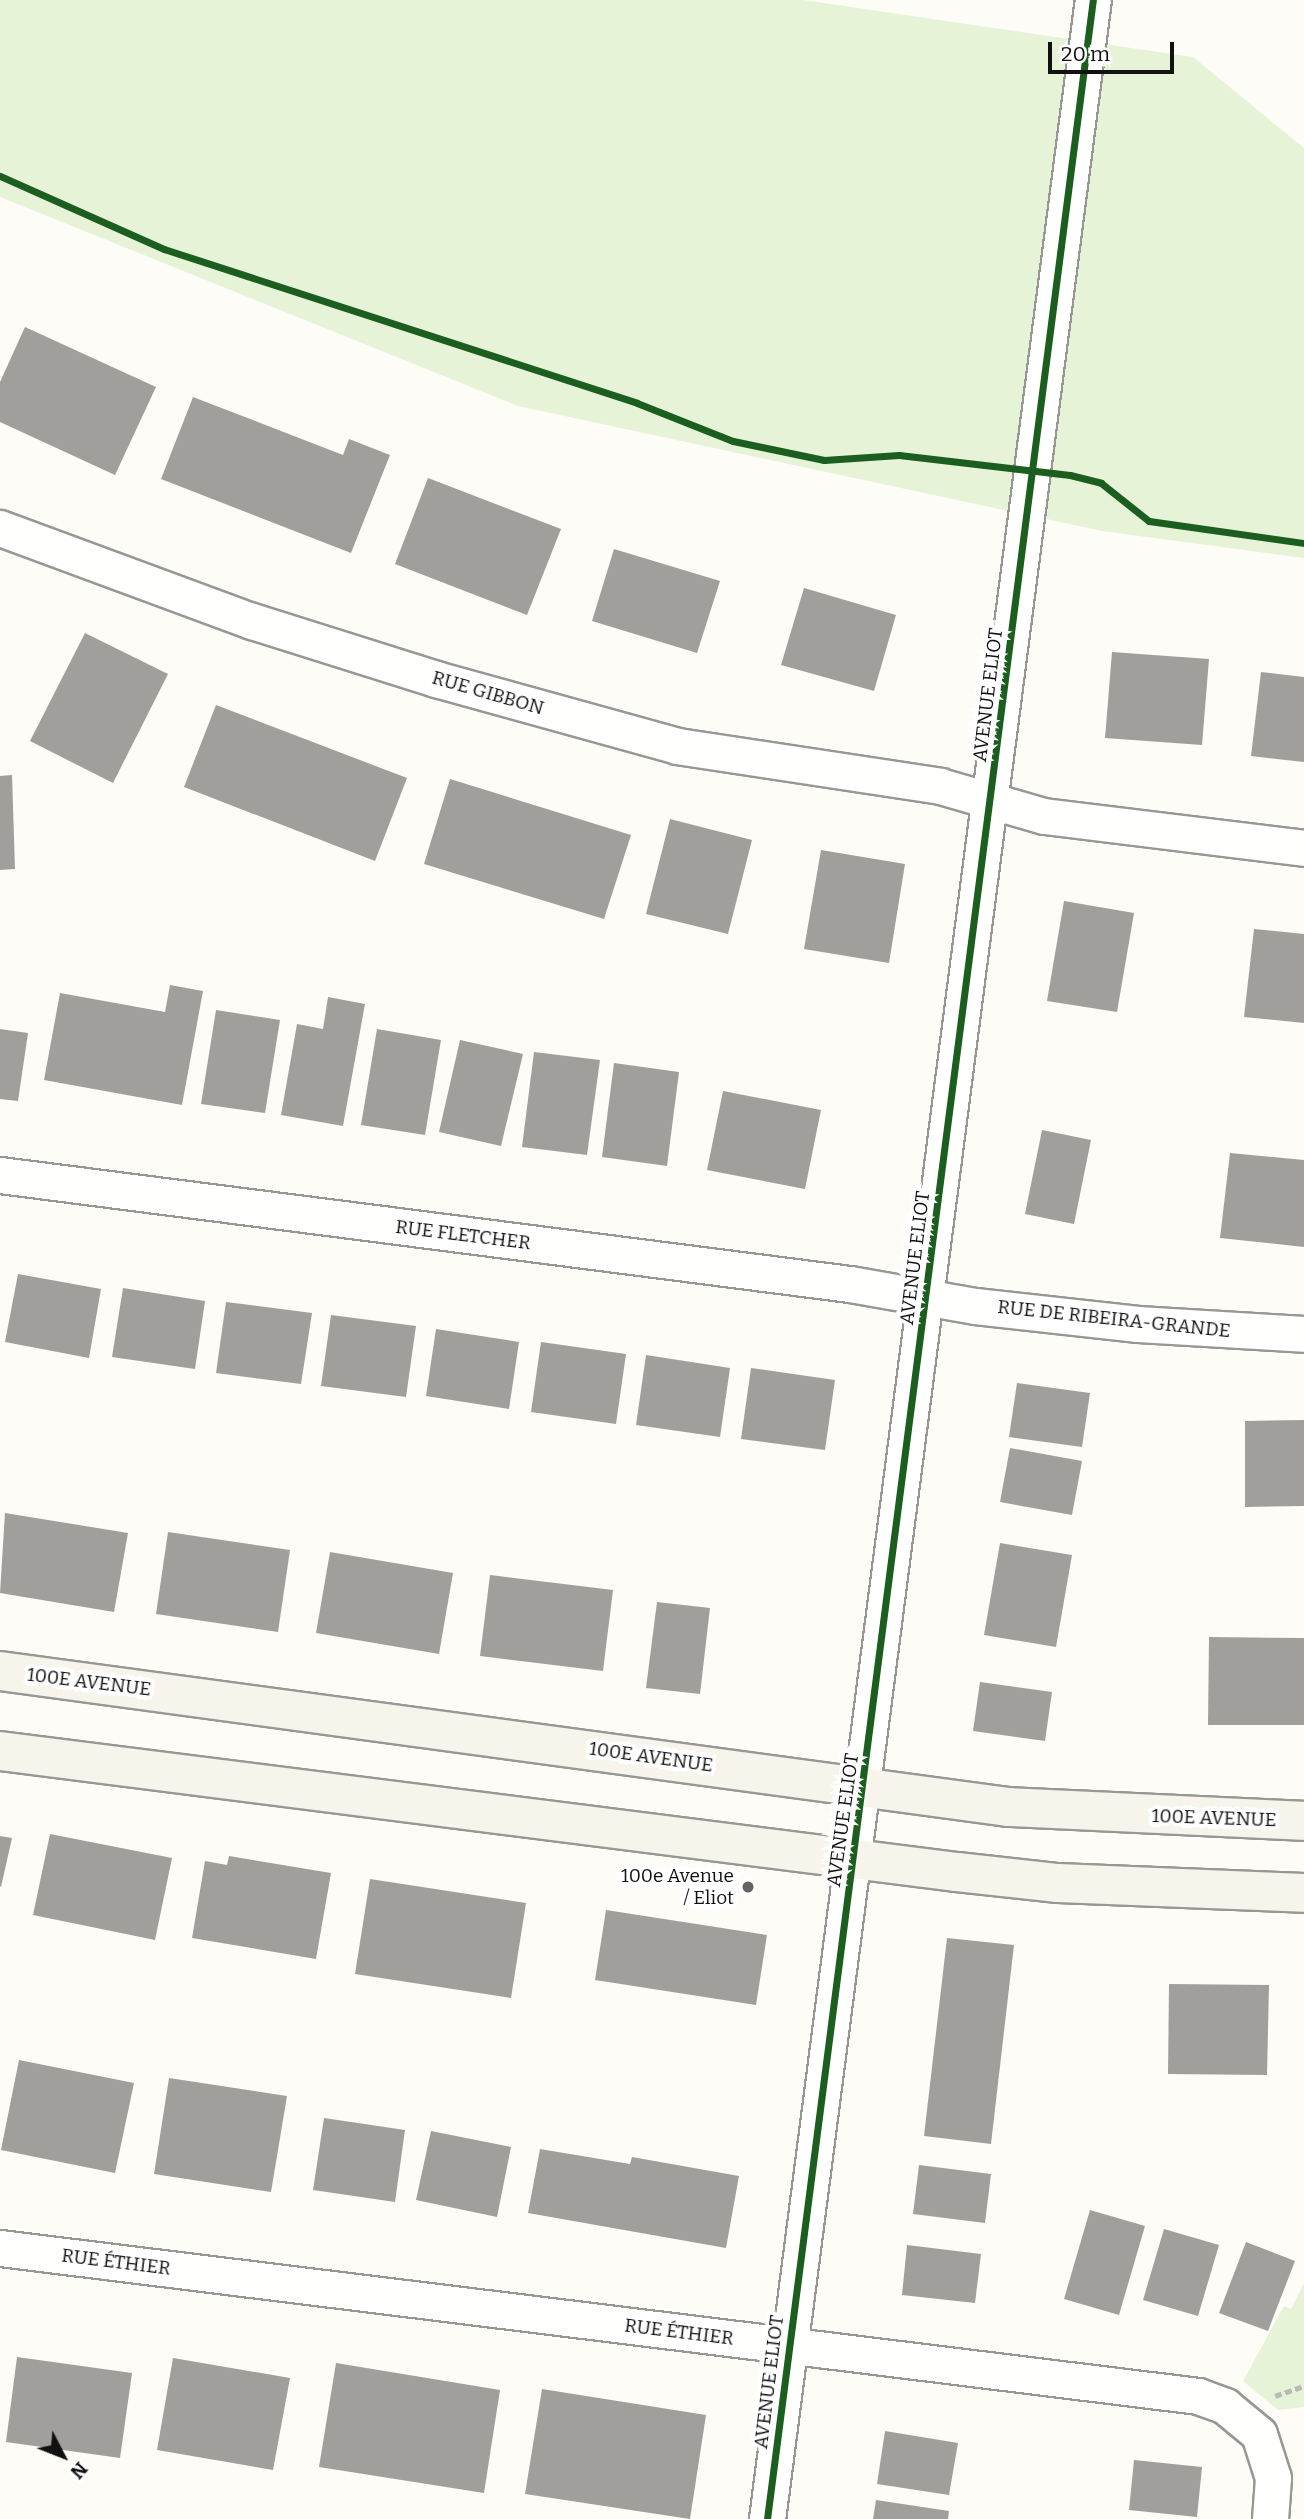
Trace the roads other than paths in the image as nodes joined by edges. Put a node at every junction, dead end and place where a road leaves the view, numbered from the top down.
1 (1093, 0) edge
2 (0, 528) edge
3 (990, 802) junction
4 (1304, 848) edge
5 (0, 1175) edge
6 (925, 1296) junction
7 (1304, 1334) edge
8 (0, 1671) edge
9 (0, 1751) edge
10 (864, 1788) junction
11 (1304, 1821) edge
12 (853, 1858) junction
13 (1304, 1892) edge
14 (0, 2248) edge
15 (790, 2346) junction
16 (767, 2519) edge
17 (1270, 2519) edge

1 - 3 street, AVENUE ELIOT
2 - 3 street, RUE GIBBON
3 - 4 street
3 - 6 street, AVENUE ELIOT
5 - 6 street, RUE FLETCHER
6 - 7 street, RUE DE RIBEIRA-GRANDE
6 - 10 street, AVENUE ELIOT
8 - 10 street, 100E AVENUE
9 - 12 street
10 - 11 street, 100E AVENUE
10 - 12 street, AVENUE ELIOT
12 - 13 street
12 - 15 street, AVENUE ELIOT
14 - 15 street, RUE ÉTHIER
15 - 16 street, AVENUE ELIOT
15 - 17 street, RUE ÉTHIER

